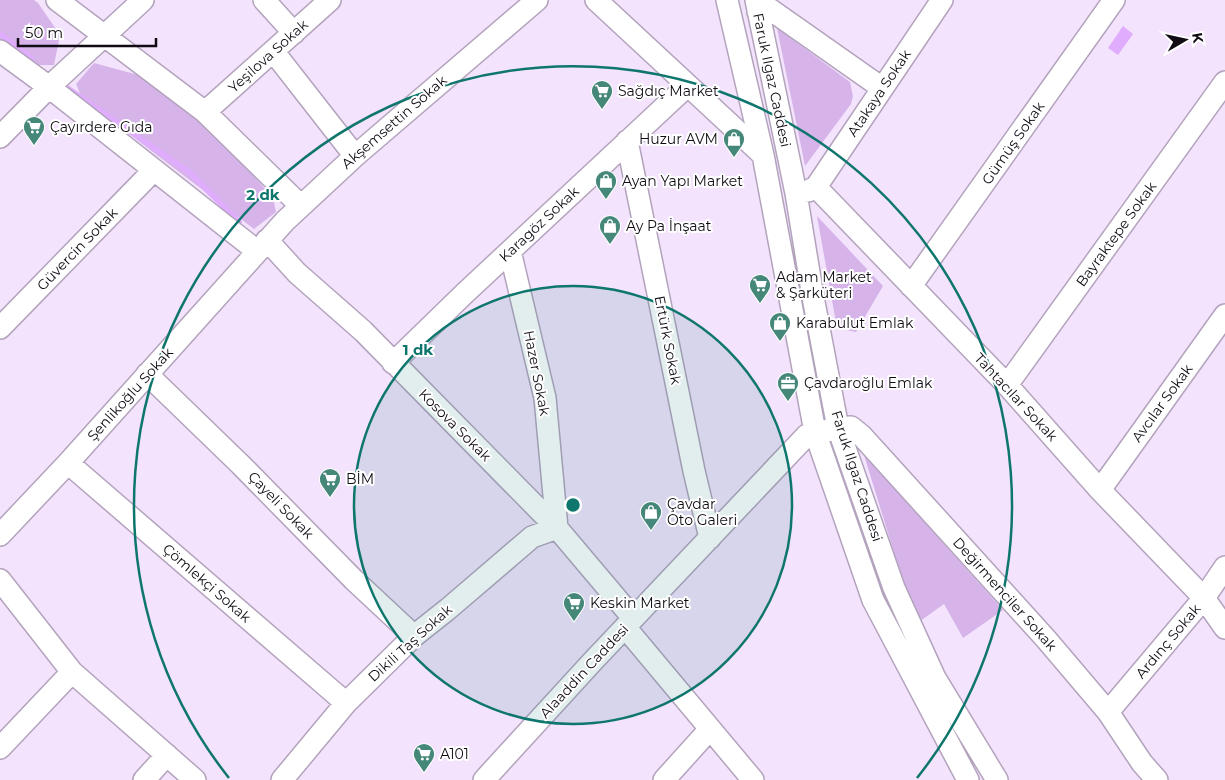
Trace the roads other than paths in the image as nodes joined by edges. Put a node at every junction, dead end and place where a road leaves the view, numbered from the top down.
1 (57, 0) edge
2 (143, 0) edge
3 (264, 0) edge
4 (330, 0) edge
5 (537, 0) edge
6 (596, 0) edge
7 (727, 0) edge
8 (942, 0) edge
9 (1114, 0) edge
10 (757, 6) edge
11 (294, 33) junction
12 (105, 35) junction
13 (0, 51) edge
14 (273, 51) junction
15 (1225, 82) edge
16 (687, 86) junction
17 (49, 87) junction
18 (882, 88) junction
19 (205, 112) junction
20 (0, 137) edge
21 (627, 141) junction
22 (762, 155) junction
23 (355, 156) junction
24 (154, 170) junction
25 (806, 190) junction
26 (301, 206) junction
27 (262, 246) junction
28 (510, 250) junction
29 (911, 286) junction
30 (1225, 315) edge
31 (0, 328) edge
32 (393, 363) junction
33 (147, 374) junction
34 (1007, 385) junction
35 (838, 428) junction
36 (815, 432) junction
37 (68, 463) junction
38 (1100, 490) junction
39 (556, 528) junction
40 (0, 535) edge
41 (710, 538) junction
42 (1223, 576) edge
43 (0, 580) edge
44 (1204, 598) junction
45 (629, 623) junction
46 (1225, 628) edge
47 (414, 636) junction
48 (72, 672) junction
49 (346, 703) junction
50 (1108, 712) junction
51 (710, 729) junction
52 (0, 748) edge
53 (167, 755) junction
54 (144, 780) edge
55 (195, 780) edge
56 (282, 780) edge
57 (484, 780) edge
58 (664, 780) edge
59 (753, 780) edge
60 (968, 780) edge
61 (997, 780) edge
62 (1157, 780) edge

1 - 12 street
2 - 12 street
3 - 11 street
4 - 11 street, Yeşilova Sokak
5 - 23 street, Akşemsettin Sokak
6 - 16 street
7 - 22 street, Faruk Ilgaz Caddesi
8 - 18 street, Atakaya Sokak
9 - 29 street, Gümüş Sokak
10 - 18 street
10 - 25 street, Faruk Ilgaz Caddesi
11 - 14 street, Yeşilova Sokak
12 - 17 street
12 - 19 street
13 - 17 street, Kosova Sokak
14 - 19 street, Yeşilova Sokak
14 - 23 street
15 - 34 street, Bayraktepe Sokak
16 - 21 street, Karagöz Sokak
16 - 22 street
17 - 20 street
17 - 24 street, Kosova Sokak
18 - 25 street, Atakaya Sokak
19 - 26 street
21 - 28 street, Karagöz Sokak
21 - 41 street, Ertürk Sokak
22 - 36 street, Faruk Ilgaz Caddesi
23 - 26 street, Akşemsettin Sokak
24 - 27 street, Kosova Sokak
24 - 31 street, Güvercin Sokak
25 - 29 street, Tahtacılar Sokak
25 - 35 street, Faruk Ilgaz Caddesi
26 - 27 street, Akşemsettin Sokak
27 - 32 street, Kosova Sokak
27 - 33 street, Şenlikoğlu Sokak
28 - 32 street, Karagöz Sokak
28 - 39 street, Hazer Sokak
29 - 34 street, Tahtacılar Sokak
30 - 38 street, Avcılar Sokak
32 - 39 street, Kosova Sokak
33 - 37 street, Şenlikoğlu Sokak
33 - 47 street, Çayeli Sokak
34 - 38 street, Tahtacılar Sokak
35 - 36 street, Alaaddin Caddesi
35 - 50 street, Değirmenciler Sokak
35 - 61 street, Faruk Ilgaz Caddesi
36 - 41 street, Alaaddin Caddesi
36 - 60 street, Faruk Ilgaz Caddesi
37 - 40 street, Şenlikoğlu Sokak
37 - 49 street, Çömlekçi Sokak
38 - 44 street, Tahtacılar Sokak
39 - 45 street, Kosova Sokak
39 - 47 street, Dikili Taş Sokak
41 - 45 street, Alaaddin Caddesi
42 - 44 street, Ardınç Sokak
43 - 48 street
44 - 46 street, Tahtacılar Sokak
44 - 50 street, Ardınç Sokak
45 - 51 street, Kosova Sokak
45 - 57 street, Alaaddin Caddesi
47 - 49 street, Dikili Taş Sokak
48 - 52 street
48 - 53 street
49 - 56 street, Dikili Taş Sokak
50 - 62 street, Değirmenciler Sokak
51 - 58 street
51 - 59 street, Kosova Sokak
53 - 54 street
53 - 55 street

